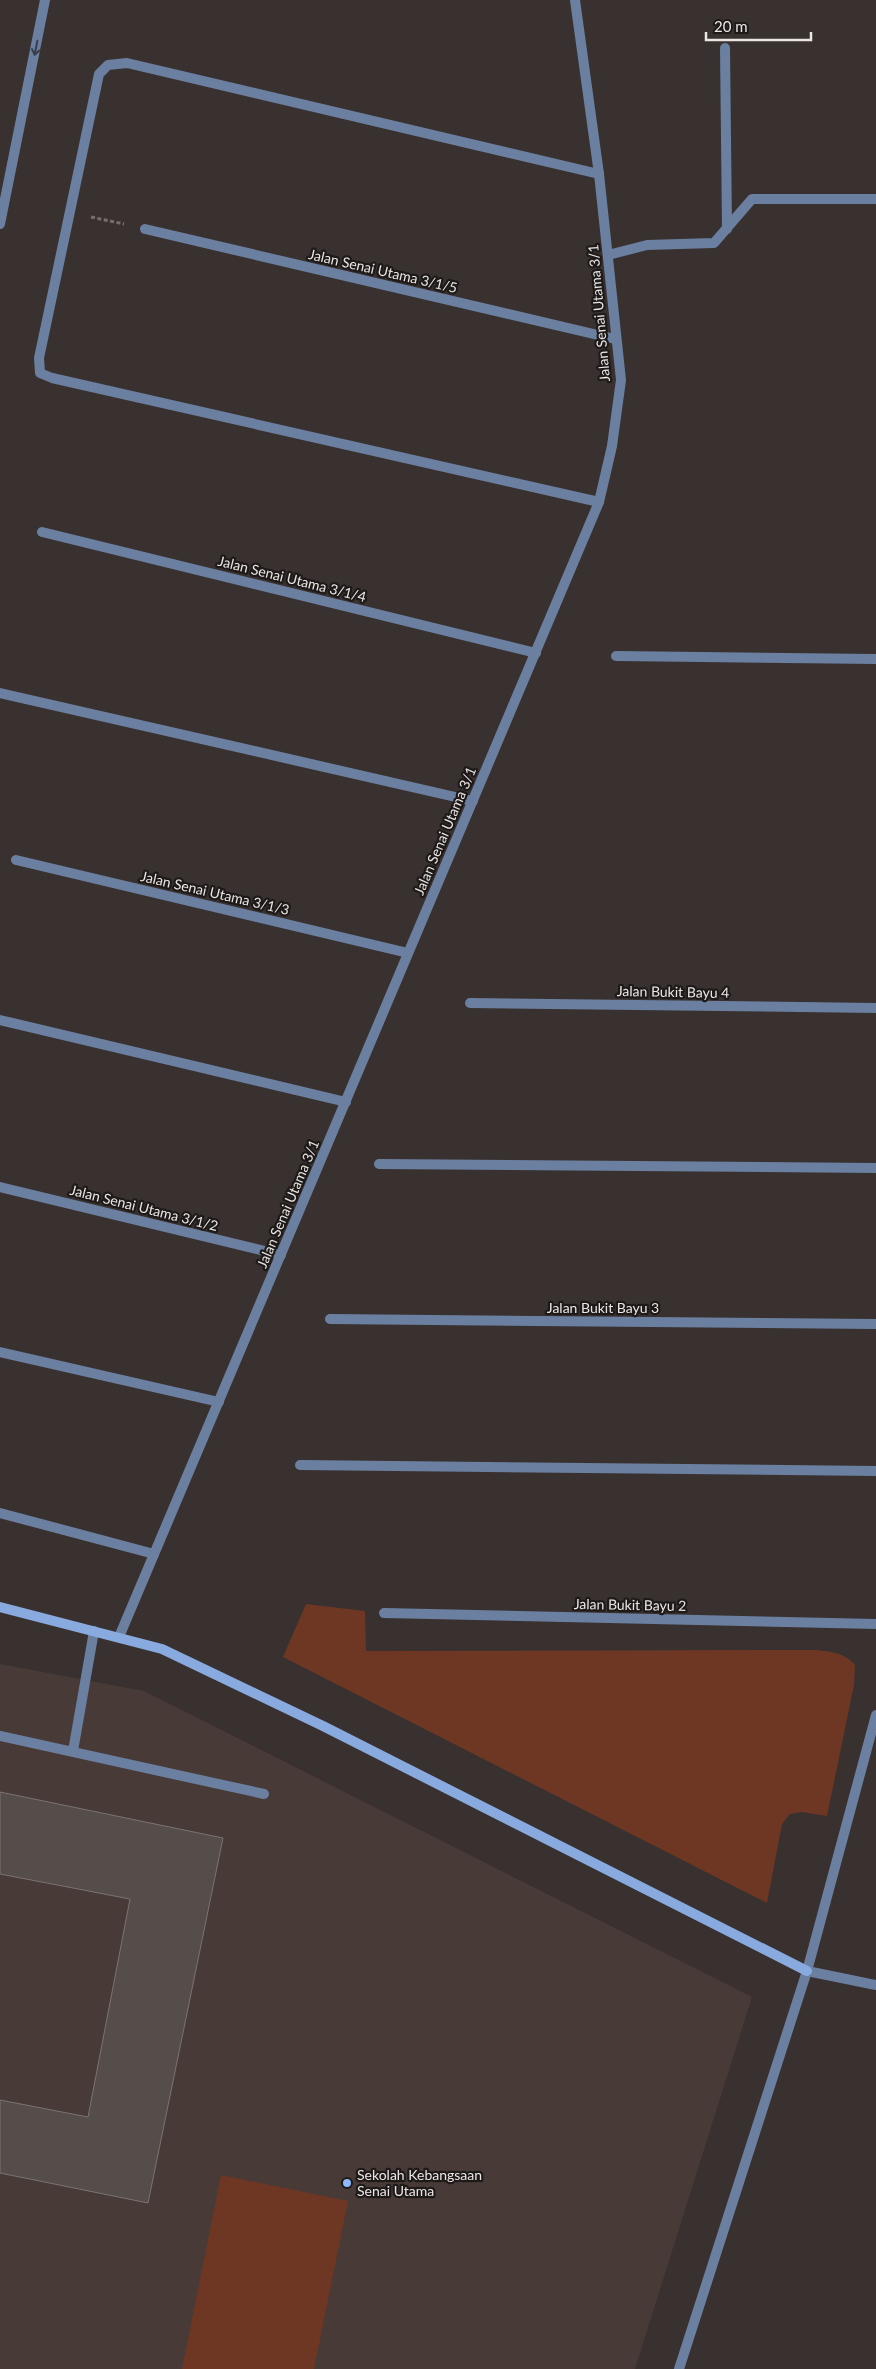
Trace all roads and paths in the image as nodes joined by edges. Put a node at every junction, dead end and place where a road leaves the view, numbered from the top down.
1 (45, 0) edge
2 (575, 0) edge
3 (725, 48) dead end
4 (600, 174) junction
5 (876, 199) edge
6 (68, 212) junction
7 (0, 224) edge
8 (145, 229) joint
9 (727, 229) junction
10 (608, 255) junction
11 (615, 339) junction
12 (599, 502) junction
13 (42, 532) dead end
14 (536, 653) junction
15 (616, 656) dead end
16 (876, 659) edge
17 (0, 693) edge
18 (473, 801) junction
19 (16, 860) dead end
20 (408, 953) junction
21 (470, 1003) dead end
22 (876, 1008) edge
23 (0, 1020) edge
24 (346, 1102) junction
25 (379, 1164) dead end
26 (876, 1168) edge
27 (0, 1187) edge
28 (281, 1255) junction
29 (330, 1319) dead end
30 (876, 1324) edge
31 (0, 1352) edge
32 (219, 1402) junction
33 (300, 1465) dead end
34 (876, 1471) edge
35 (0, 1514) edge
36 (154, 1554) junction
37 (0, 1607) edge
38 (384, 1613) dead end
39 (876, 1624) edge
40 (94, 1631) junction
41 (119, 1637) junction
42 (876, 1715) edge
43 (0, 1736) edge
44 (73, 1751) junction
45 (264, 1794) dead end
46 (807, 1971) junction
47 (876, 1985) edge
48 (679, 2369) edge

1 -> 7 street
2 - 4 street, Jalan Senai Utama 3/1
3 - 9 street
4 - 6 street
4 - 10 street, Jalan Senai Utama 3/1
5 - 9 street
6 - 8 path
6 - 12 street
8 - 11 street, Jalan Senai Utama 3/1/5
9 - 10 street
10 - 11 street, Jalan Senai Utama 3/1
11 - 12 street, Jalan Senai Utama 3/1
12 - 14 street, Jalan Senai Utama 3/1
13 - 14 street, Jalan Senai Utama 3/1/4
14 - 18 street, Jalan Senai Utama 3/1
15 - 16 street
17 - 18 street
18 - 20 street, Jalan Senai Utama 3/1
19 - 20 street, Jalan Senai Utama 3/1/3
20 - 24 street, Jalan Senai Utama 3/1
21 - 22 street, Jalan Bukit Bayu 4
23 - 24 street
24 - 28 street, Jalan Senai Utama 3/1
25 - 26 street
27 - 28 street, Jalan Senai Utama 3/1/2
28 - 32 street, Jalan Senai Utama 3/1
29 - 30 street, Jalan Bukit Bayu 3
31 - 32 street
32 - 36 street, Jalan Senai Utama 3/1
33 - 34 street
35 - 36 street
36 - 41 street, Jalan Senai Utama 3/1
37 - 40 street
38 - 39 street, Jalan Bukit Bayu 2
40 - 41 street
40 - 44 street
41 - 46 street
42 - 46 street
43 - 44 street
44 - 45 street
46 - 47 street
46 - 48 street

